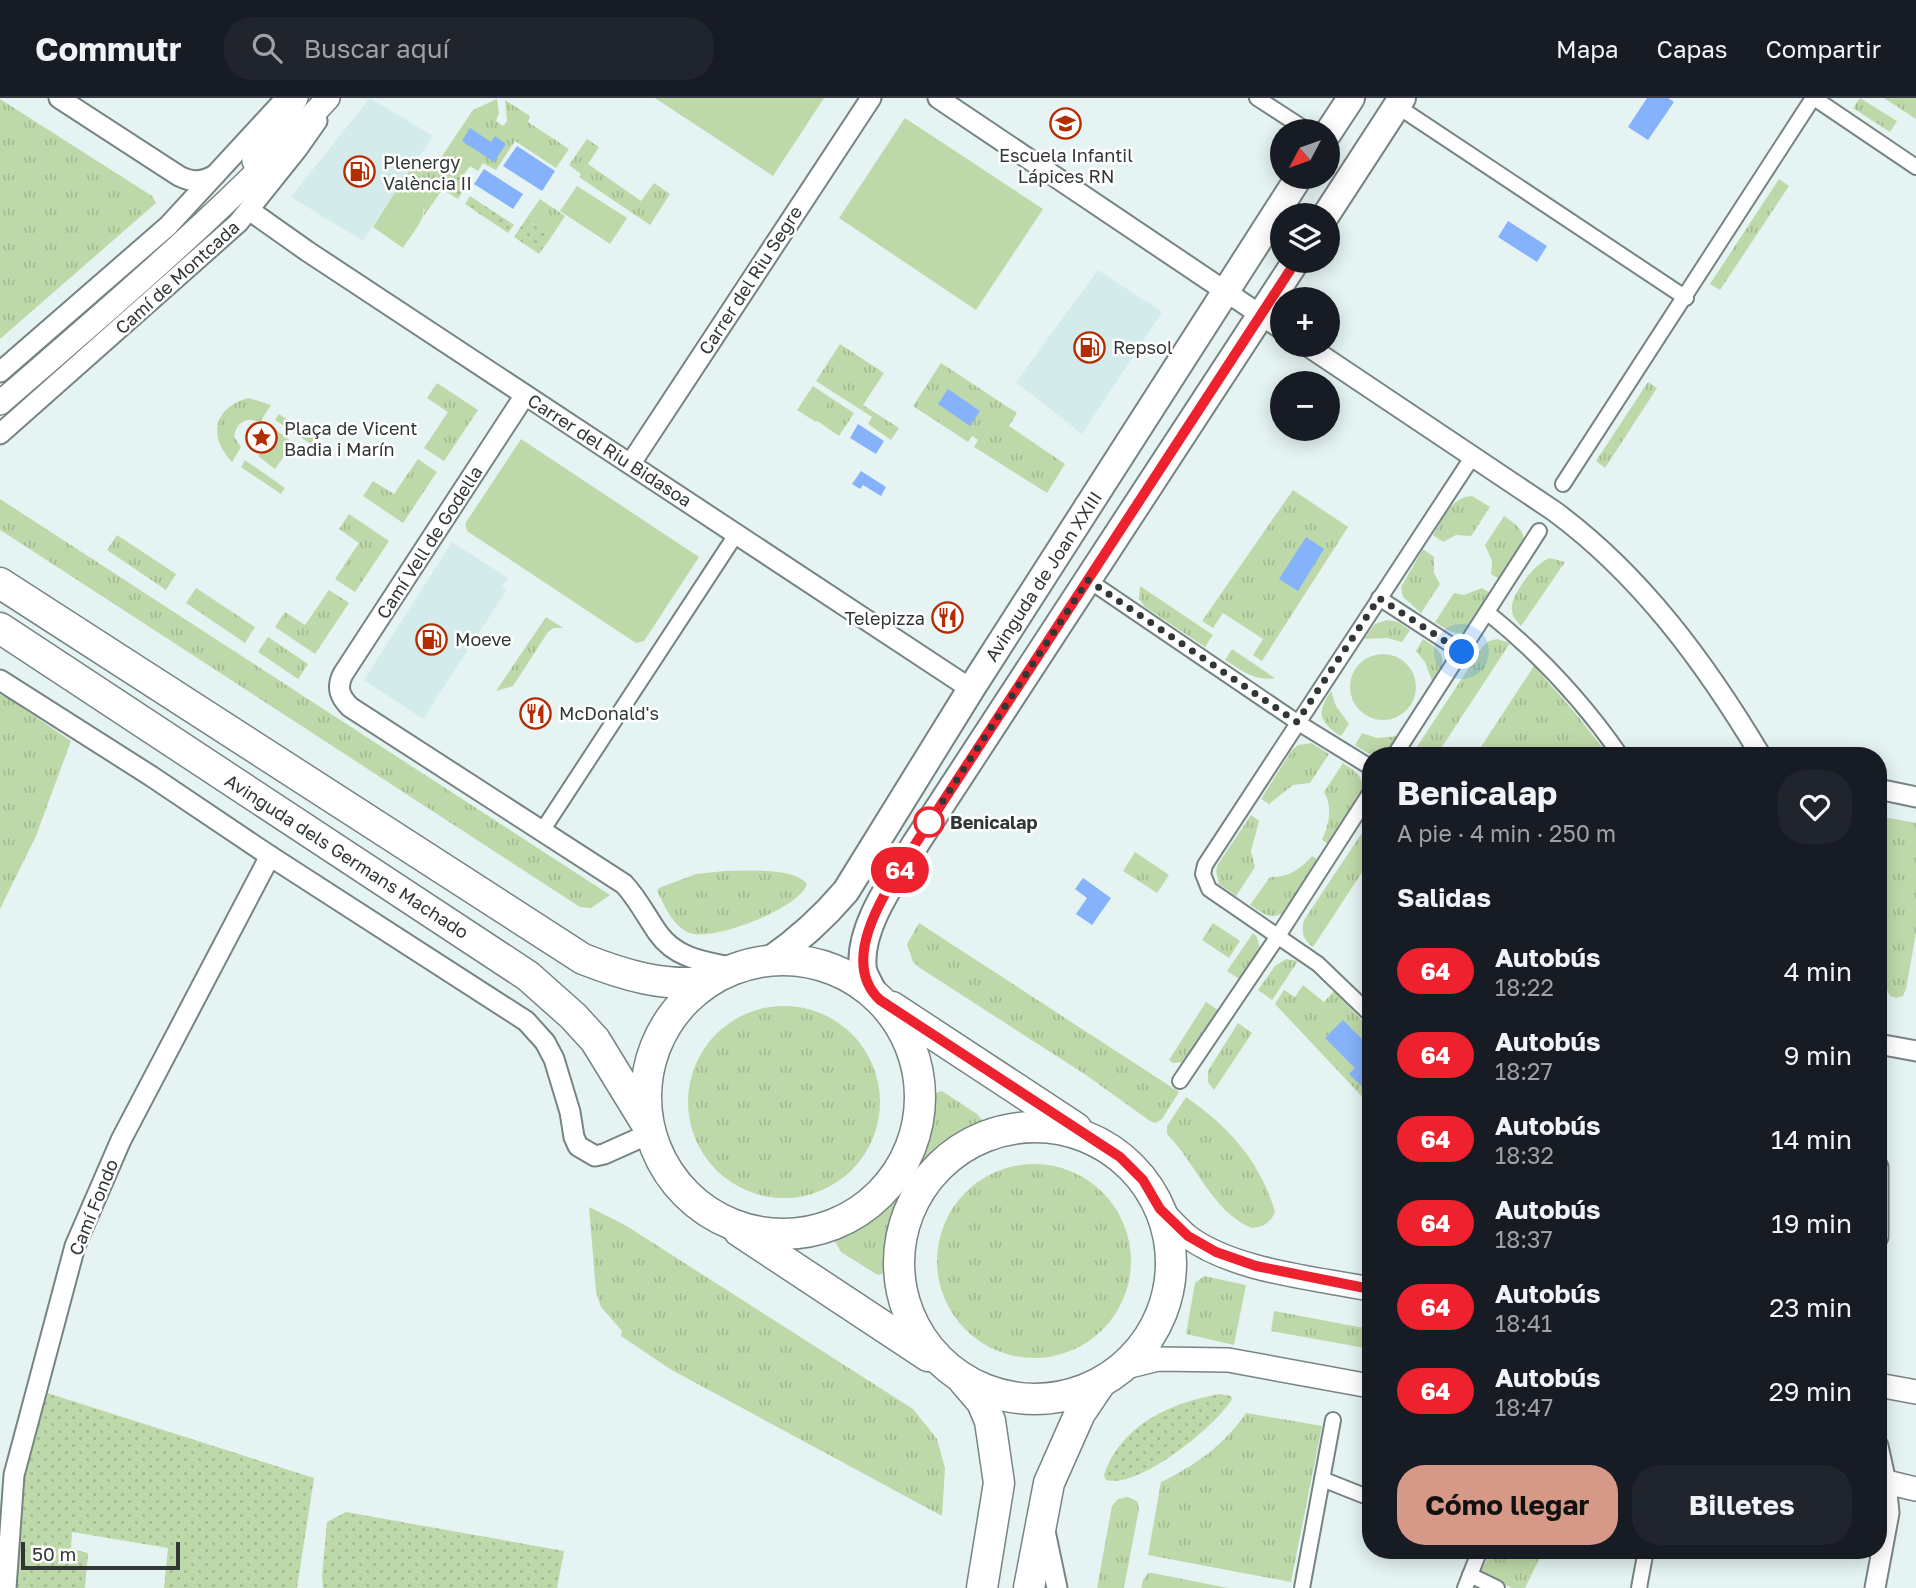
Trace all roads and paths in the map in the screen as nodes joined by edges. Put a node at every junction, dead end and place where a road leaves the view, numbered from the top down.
1 (59, 98) edge
2 (286, 98) edge
3 (296, 98) edge
4 (329, 98) edge
5 (871, 98) edge
6 (938, 98) edge
7 (1257, 98) edge
8 (1351, 98) edge
9 (1814, 98) edge
10 (1399, 102) edge
11 (1289, 119) edge
12 (1337, 119) edge
13 (1916, 167) edge
14 (216, 174) junction
15 (1291, 189) edge
16 (1334, 203) edge
17 (239, 204) junction
18 (1288, 273) edge
19 (1225, 291) junction
20 (1686, 298) junction
21 (1261, 315) junction
22 (1270, 321) edge
23 (1324, 357) edge
24 (0, 372) edge
25 (525, 395) junction
26 (0, 403) edge
27 (0, 434) edge
28 (1473, 456) junction
29 (631, 463) junction
30 (1563, 484) dead end
31 (1539, 531) dead end
32 (737, 533) junction
33 (1088, 580) junction
34 (0, 583) edge
35 (1379, 598) junction
36 (1488, 613) junction
37 (0, 628) edge
38 (1462, 652) junction
39 (0, 680) edge
40 (971, 689) junction
41 (1297, 722) junction
42 (1400, 747) edge
43 (1614, 747) edge
44 (1755, 747) edge
45 (1362, 762) edge
46 (1887, 791) edge
47 (1916, 797) edge
48 (1362, 805) edge
49 (542, 831) junction
50 (270, 856) junction
51 (1278, 936) junction
52 (770, 960) junction
53 (735, 968) junction
54 (708, 982) junction
55 (877, 997) junction
56 (1362, 1006) edge
57 (1887, 1046) edge
58 (1916, 1051) edge
59 (1180, 1081) dead end
60 (651, 1131) junction
61 (1093, 1139) junction
62 (701, 1206) junction
63 (1160, 1209) junction
64 (1362, 1287) edge
65 (957, 1375) junction
66 (1111, 1375) junction
67 (1362, 1385) edge
68 (1887, 1387) edge
69 (1916, 1392) edge
70 (1333, 1420) dead end
71 (1322, 1479) junction
72 (1887, 1482) edge
73 (1916, 1489) edge
74 (1362, 1496) edge
75 (1887, 1504) edge
76 (1042, 1517) junction
77 (1887, 1524) edge
78 (1477, 1559) edge
79 (1644, 1559) edge
80 (1880, 1559) edge
81 (1468, 1581) edge
82 (6, 1588) edge
83 (982, 1588) edge
84 (1029, 1588) edge
85 (1057, 1588) edge
86 (1302, 1588) edge
87 (1497, 1588) edge
88 (1639, 1588) edge
89 (1875, 1588) edge

1 - 14 street
2 - 14 street
3 - 17 street, Camí de Montcada
4 - 17 street, Camí de Montcada
5 - 29 street, Carrer del Riu Segre
6 - 19 street
7 - 11 street
8 - 12 main road
9 - 13 street
9 - 20 street
10 - 16 main road
10 - 20 street
14 - 24 street
15 - 19 main road, Avinguda de Joan XXIII
17 - 25 street, Carrer del Riu Bidasoa
17 - 26 street, Camí de Montcada
17 - 27 street, Camí de Montcada
18 - 21 main road
19 - 21 street
19 - 40 main road, Avinguda de Joan XXIII
20 - 30 street
21 - 22 street
21 - 33 main road
23 - 28 street
25 - 29 street, Carrer del Riu Bidasoa
25 - 49 street, Camí Vell de Godella
28 - 35 street
28 - 44 street
29 - 32 street, Carrer del Riu Bidasoa
31 - 36 street
32 - 40 street, Carrer del Riu Bidasoa
32 - 49 street
33 - 41 street
33 - 55 main road
34 - 54 main road
35 - 38 street
35 - 41 street
36 - 38 street
36 - 43 street
37 - 60 main road, Avinguda dels Germans Machado
38 - 42 street
39 - 50 street
40 - 52 main road, Avinguda de Joan XXIII
41 - 45 street
41 - 51 street
46 - 47 street
48 - 51 street
49 - 53 street
50 - 60 street
50 - 82 street, Camí Fondo
51 - 56 street
51 - 59 street
52 - 53 main road
52 - 55 main road
53 - 54 main road
54 - 60 main road
55 - 61 main road
55 - 62 main road
57 - 58 street
60 - 62 main road
61 - 63 main road
61 - 65 main road
62 - 65 main road
63 - 64 street
63 - 66 main road
65 - 66 main road
65 - 83 main road
66 - 67 street
66 - 76 main road
68 - 69 street
70 - 71 street
71 - 74 street
71 - 86 street
72 - 73 street
75 - 77 street
76 - 84 main road
76 - 85 street
78 - 81 street
79 - 88 street
80 - 89 street
81 - 87 street

